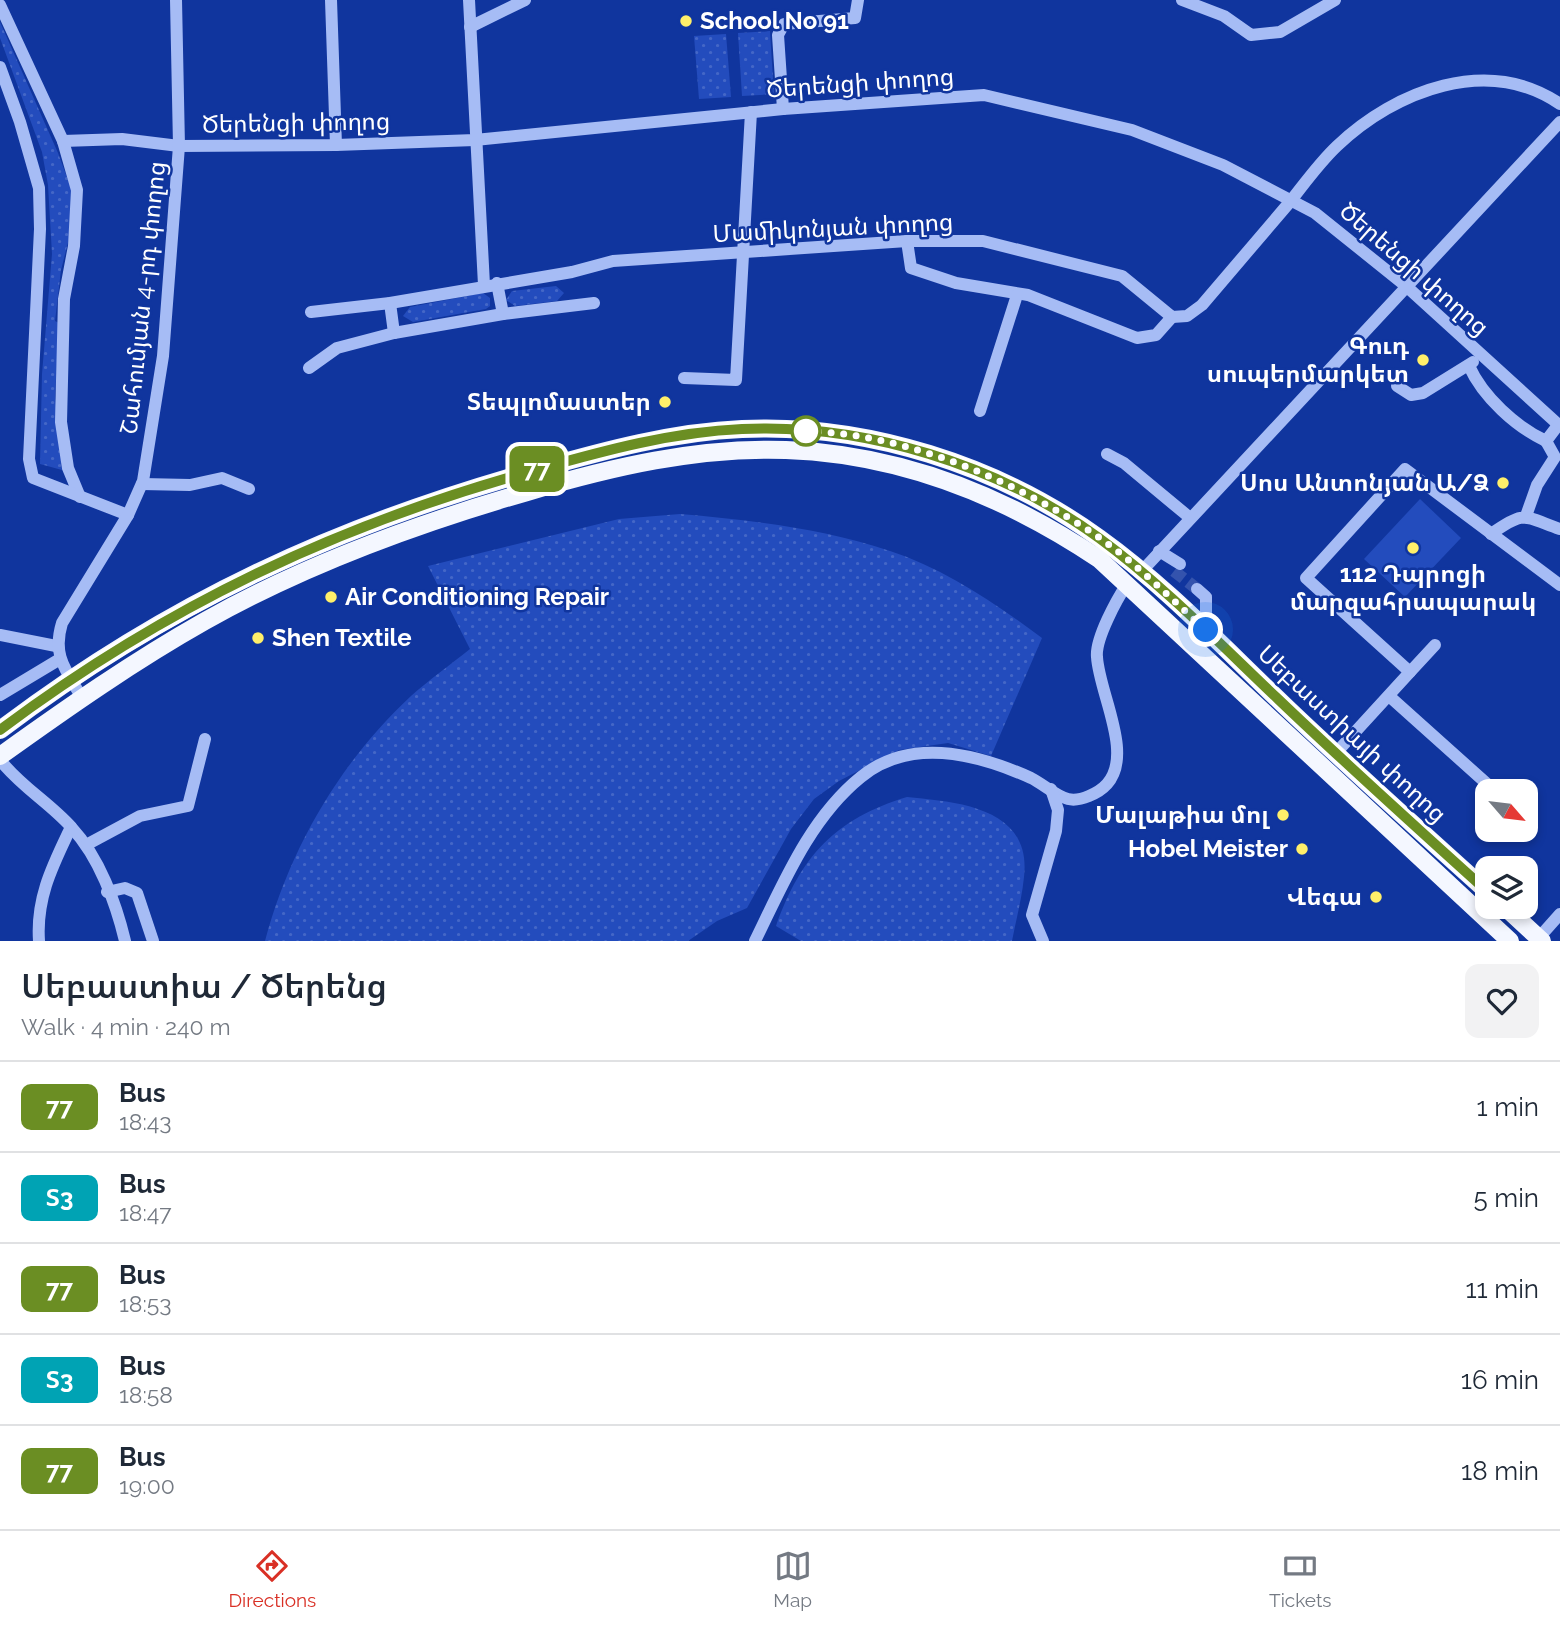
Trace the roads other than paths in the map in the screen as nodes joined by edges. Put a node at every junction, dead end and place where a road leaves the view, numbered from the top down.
1 (176, 0) edge
2 (331, 0) edge
3 (469, 0) edge
4 (525, 0) edge
5 (858, 0) edge
6 (1182, 0) edge
7 (1335, 0) edge
8 (0, 5) edge
9 (470, 27) junction
10 (0, 67) edge
11 (1560, 104) edge
12 (783, 109) junction
13 (751, 112) junction
14 (1560, 122) edge
15 (475, 140) junction
16 (63, 141) junction
17 (336, 145) junction
18 (179, 146) junction
19 (1291, 199) junction
20 (907, 241) junction
21 (743, 254) junction
22 (490, 284) junction
23 (1406, 286) junction
24 (1017, 295) junction
25 (390, 303) junction
26 (594, 303) dead end
27 (311, 312) dead end
28 (503, 314) junction
29 (1172, 317) junction
30 (394, 333) junction
31 (1480, 354) junction
32 (1469, 366) junction
33 (309, 368) dead end
34 (684, 378) dead end
35 (1397, 386) dead end
36 (980, 411) dead end
37 (1559, 425) edge
38 (1546, 441) junction
39 (1107, 454) dead end
40 (142, 484) junction
41 (249, 489) dead end
42 (79, 497) junction
43 (128, 515) junction
44 (1525, 516) junction
45 (1189, 517) junction
46 (1560, 529) edge
47 (1491, 534) junction
48 (1156, 554) junction
49 (1177, 567) tunnel mouth
50 (1134, 578) junction
51 (1560, 585) edge
52 (1202, 590) dead end
53 (1206, 630) junction
54 (0, 635) edge
55 (1435, 645) dead end
56 (58, 652) junction
57 (1410, 672) junction
58 (70, 677) junction
59 (0, 695) edge
60 (1389, 696) junction
61 (82, 698) junction
62 (0, 730) edge
63 (205, 739) dead end
64 (1335, 754) junction
65 (0, 758) edge
66 (1482, 779) edge
67 (1051, 789) junction
68 (71, 827) junction
69 (86, 845) junction
70 (1475, 880) edge
71 (107, 892) junction
72 (1560, 914) edge
73 (1517, 919) edge
74 (1507, 940) edge
75 (1539, 940) edge
76 (39, 941) edge
77 (125, 941) edge
78 (152, 941) edge
79 (755, 941) edge
80 (1043, 941) edge

1 - 18 street, Շահումյան 4-րդ փողոց
2 - 17 street
3 - 9 street
4 - 9 street
5 - 12 street
6 - 7 street
8 - 16 street
9 - 15 street
10 - 42 street
11 - 19 street
12 - 13 street, Ծերենցի փողոց
12 - 19 street, Ծերենցի փողոց
13 - 15 street, Ծերենցի փողոց
13 - 21 street
14 - 23 street
15 - 17 street, Ծերենցի փողոց
15 - 22 street
16 - 18 street, Ծերենցի փողոց
16 - 42 street
17 - 18 street, Ծերենցի փողոց
18 - 40 street, Շահումյան 4-րդ փողոց
19 - 23 street, Ծերենցի փողոց
19 - 29 street
20 - 21 street, Մամիկոնյան փողոց
20 - 24 street
20 - 29 street, Մամիկոնյան փողոց
21 - 22 street, Մամիկոնյան փողոց
21 - 34 street
22 - 25 street, Մամիկոնյան փողոց
22 - 28 street
23 - 31 street, Ծերենցի փողոց
23 - 45 street
24 - 29 street
24 - 36 street
25 - 27 street, Մամիկոնյան փողոց
25 - 30 street
26 - 28 street
28 - 30 street
30 - 33 street
31 - 32 street
31 - 37 street, Ծերենցի փողոց
32 - 35 street
32 - 38 street
37 - 38 street
38 - 44 street
39 - 45 street
40 - 41 street
40 - 43 street, Շահումյան 4-րդ փողոց
42 - 43 street
43 - 56 street, Շահումյան 4-րդ փողոց
44 - 46 street
44 - 47 street
45 - 48 street
47 - 51 street
47 - 57 street
48 - 49 street
48 - 50 street
50 - 53 main road, Սեբաստիայի փողոց
50 - 58 main road, Սեբաստիայի փողոց
50 - 61 main road, Սեբաստիայի փողոց
50 - 67 street
50 - 74 main road, Սեբաստիայի փողոց
52 - 53 street
53 - 64 main road, Սեբաստիայի փողոց
54 - 56 street
55 - 57 street
56 - 58 street
56 - 59 street
57 - 60 street
58 - 61 street
58 - 62 main road, Սեբաստիայի փողոց
60 - 64 street
60 - 66 street
61 - 65 main road, Սեբաստիայի փողոց
63 - 69 street
64 - 70 main road, Սեբաստիայի փողոց
65 - 68 street
67 - 79 street
67 - 80 street
68 - 69 street
68 - 76 street
69 - 71 street
71 - 77 street
71 - 78 street
72 - 75 street
73 - 75 main road

